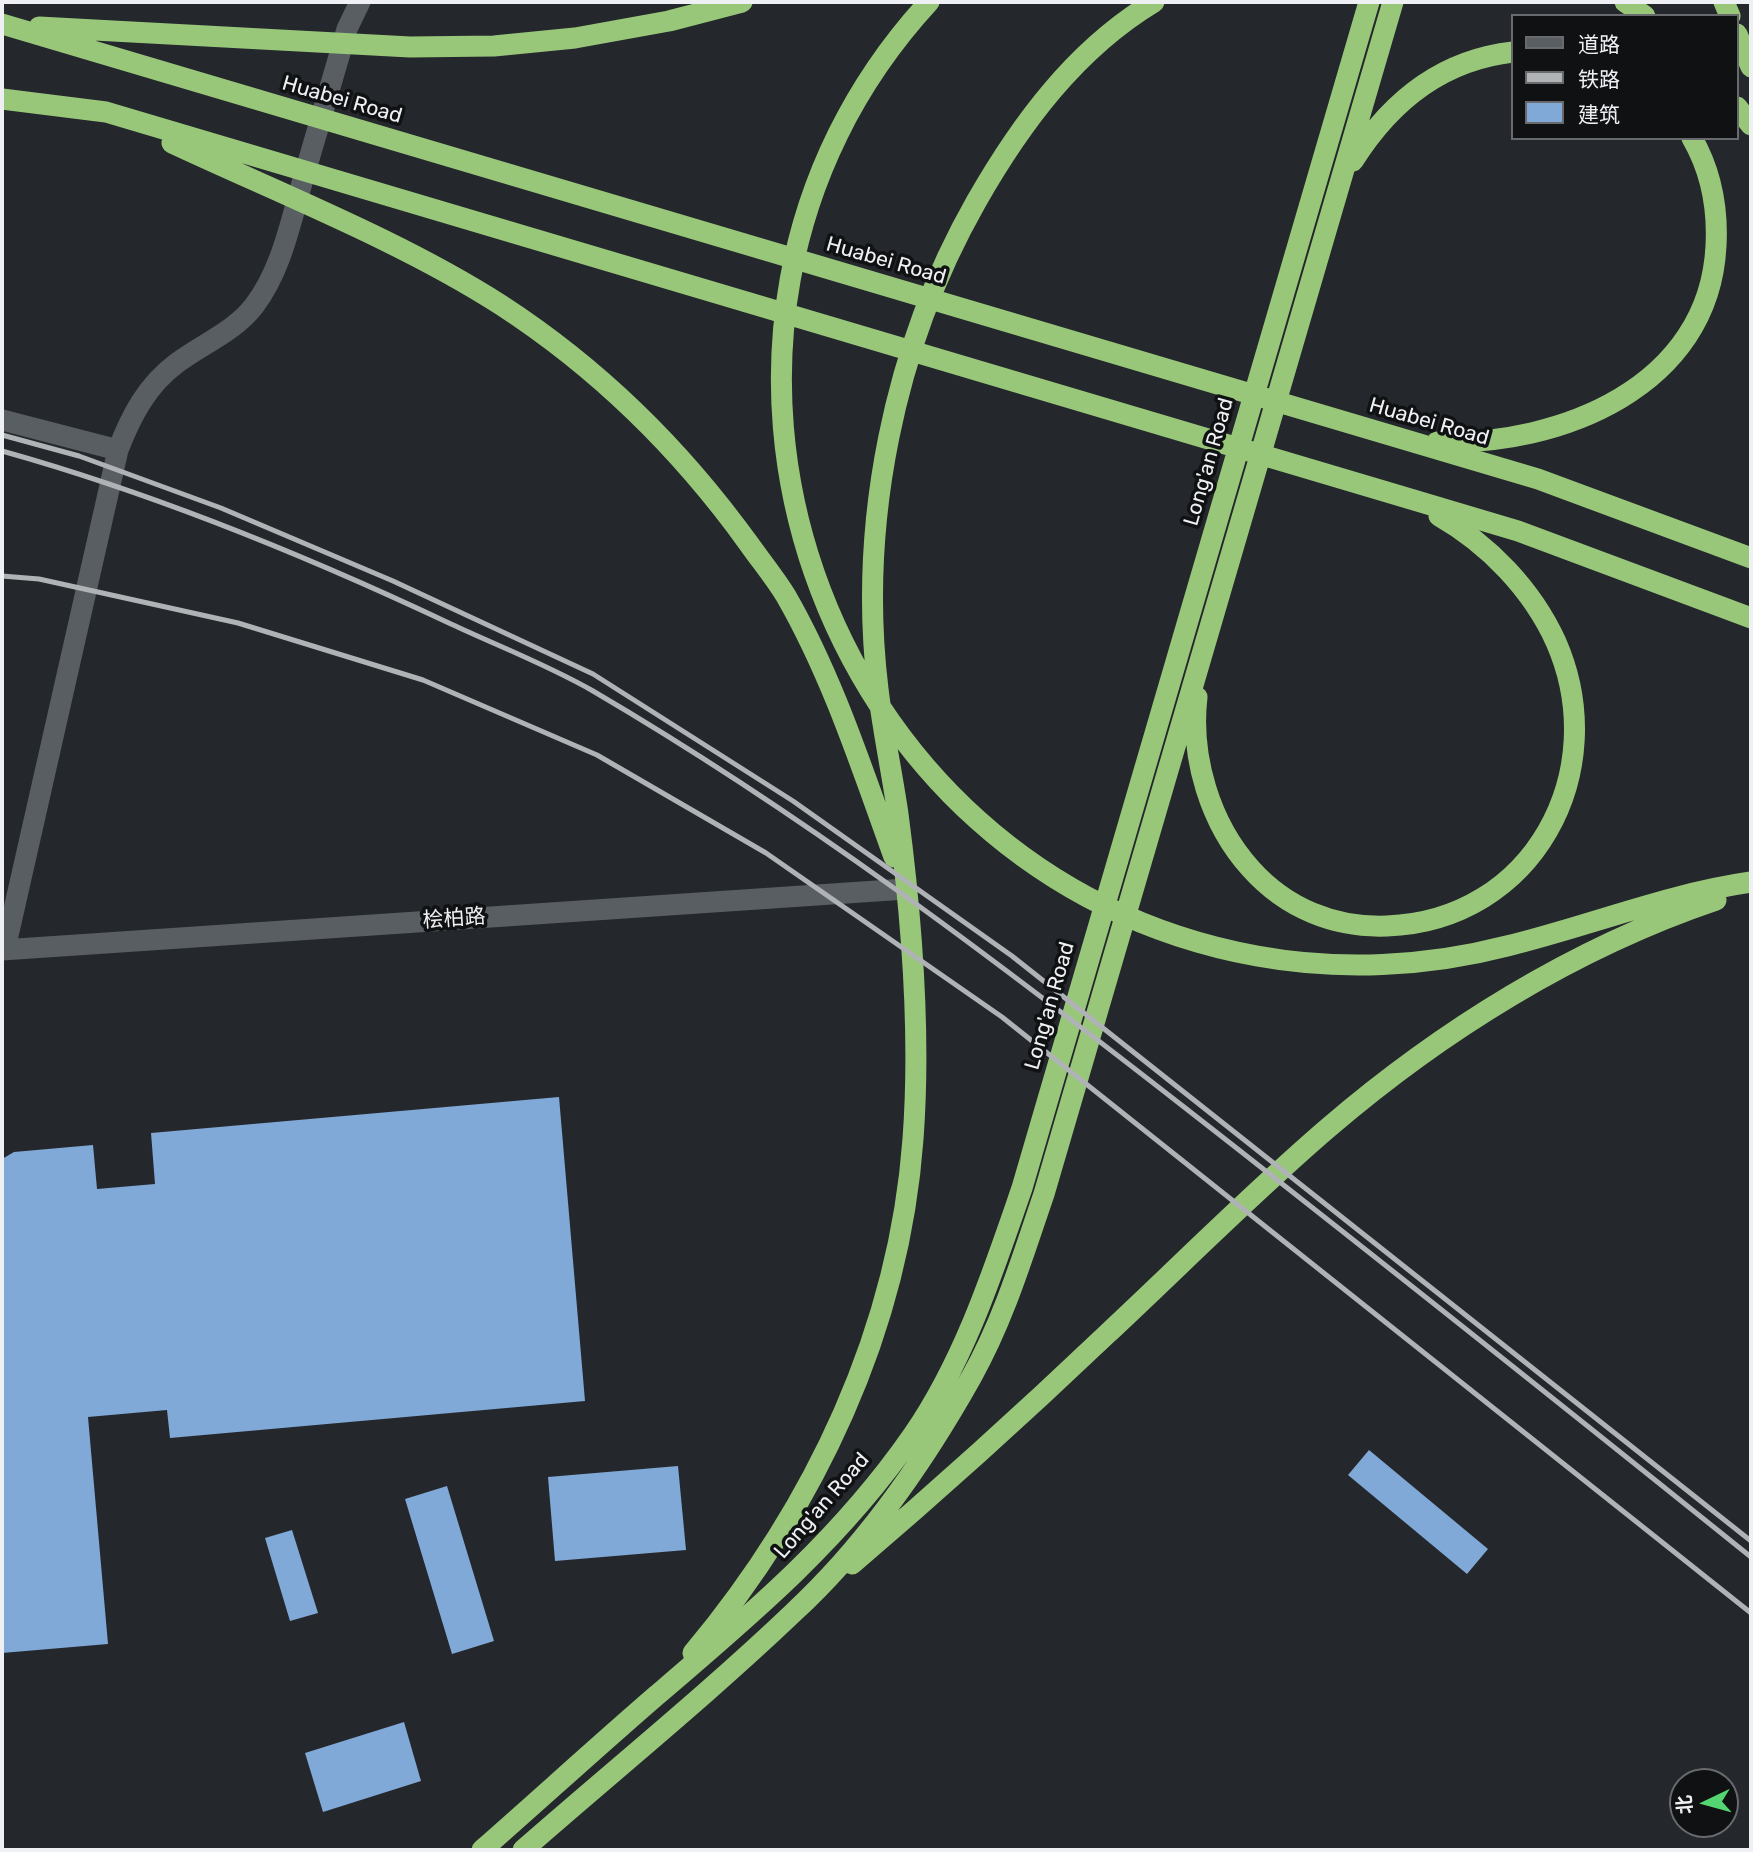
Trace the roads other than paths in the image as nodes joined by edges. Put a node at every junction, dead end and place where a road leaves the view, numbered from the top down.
1 (360, 2) edge
2 (742, 2) edge
3 (929, 2) edge
4 (1154, 2) edge
5 (1369, 2) edge
6 (1393, 2) edge
7 (1625, 2) edge
8 (1642, 14) edge
9 (2, 24) edge
10 (1739, 39) edge
11 (1512, 52) edge
12 (1751, 67) edge
13 (2, 99) edge
14 (1739, 110) edge
15 (106, 113) junction
16 (1751, 125) edge
17 (1693, 140) edge
18 (1335, 197) junction
19 (2, 420) edge
20 (1405, 440) junction
21 (117, 450) junction
22 (1397, 495) junction
23 (1751, 558) edge
24 (1751, 618) edge
25 (1200, 660) junction
26 (1751, 882) edge
27 (906, 889) junction
28 (1751, 890) edge
29 (4, 950) edge
30 (796, 1611) junction
31 (658, 1694) junction
32 (482, 1850) edge
33 (523, 1850) edge

1 - 21 street
2 - 9 highway
3 - 26 highway
4 - 27 highway
5 - 31 highway, Long'an Road
6 - 18 highway
7 - 8 highway
9 - 20 highway, Huabei Road
10 - 12 highway
11 - 18 highway
13 - 15 highway
14 - 16 highway
15 - 22 highway
15 - 27 highway
17 - 20 highway
18 - 25 highway
19 - 21 street
20 - 23 highway, Huabei Road
21 - 29 street
22 - 24 highway
22 - 25 highway
25 - 30 highway
27 - 29 street, 桧柏路
27 - 31 highway
28 - 30 highway
30 - 33 highway
31 - 32 highway, Long'an Road

